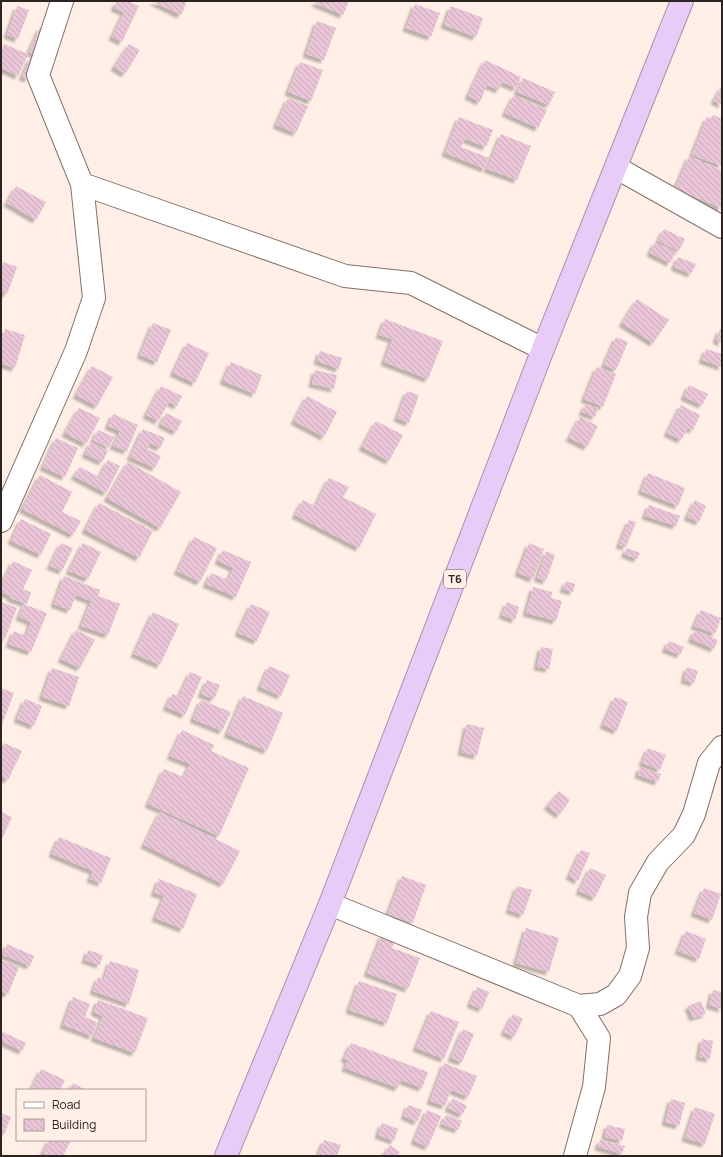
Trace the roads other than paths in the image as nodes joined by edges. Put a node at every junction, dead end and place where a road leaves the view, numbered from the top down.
1 (62, 1) edge
2 (682, 1) edge
3 (617, 168) junction
4 (82, 184) junction
5 (722, 226) edge
6 (543, 349) junction
7 (1, 521) edge
8 (722, 747) edge
9 (330, 904) junction
10 (579, 1006) junction
11 (226, 1156) edge
12 (575, 1156) edge

1 - 4 street
2 - 3 highway, T6
3 - 5 street
3 - 6 highway, T6
4 - 6 street
4 - 7 street
6 - 9 highway, T6
8 - 10 street
9 - 10 street
9 - 11 highway, T6
10 - 12 street

